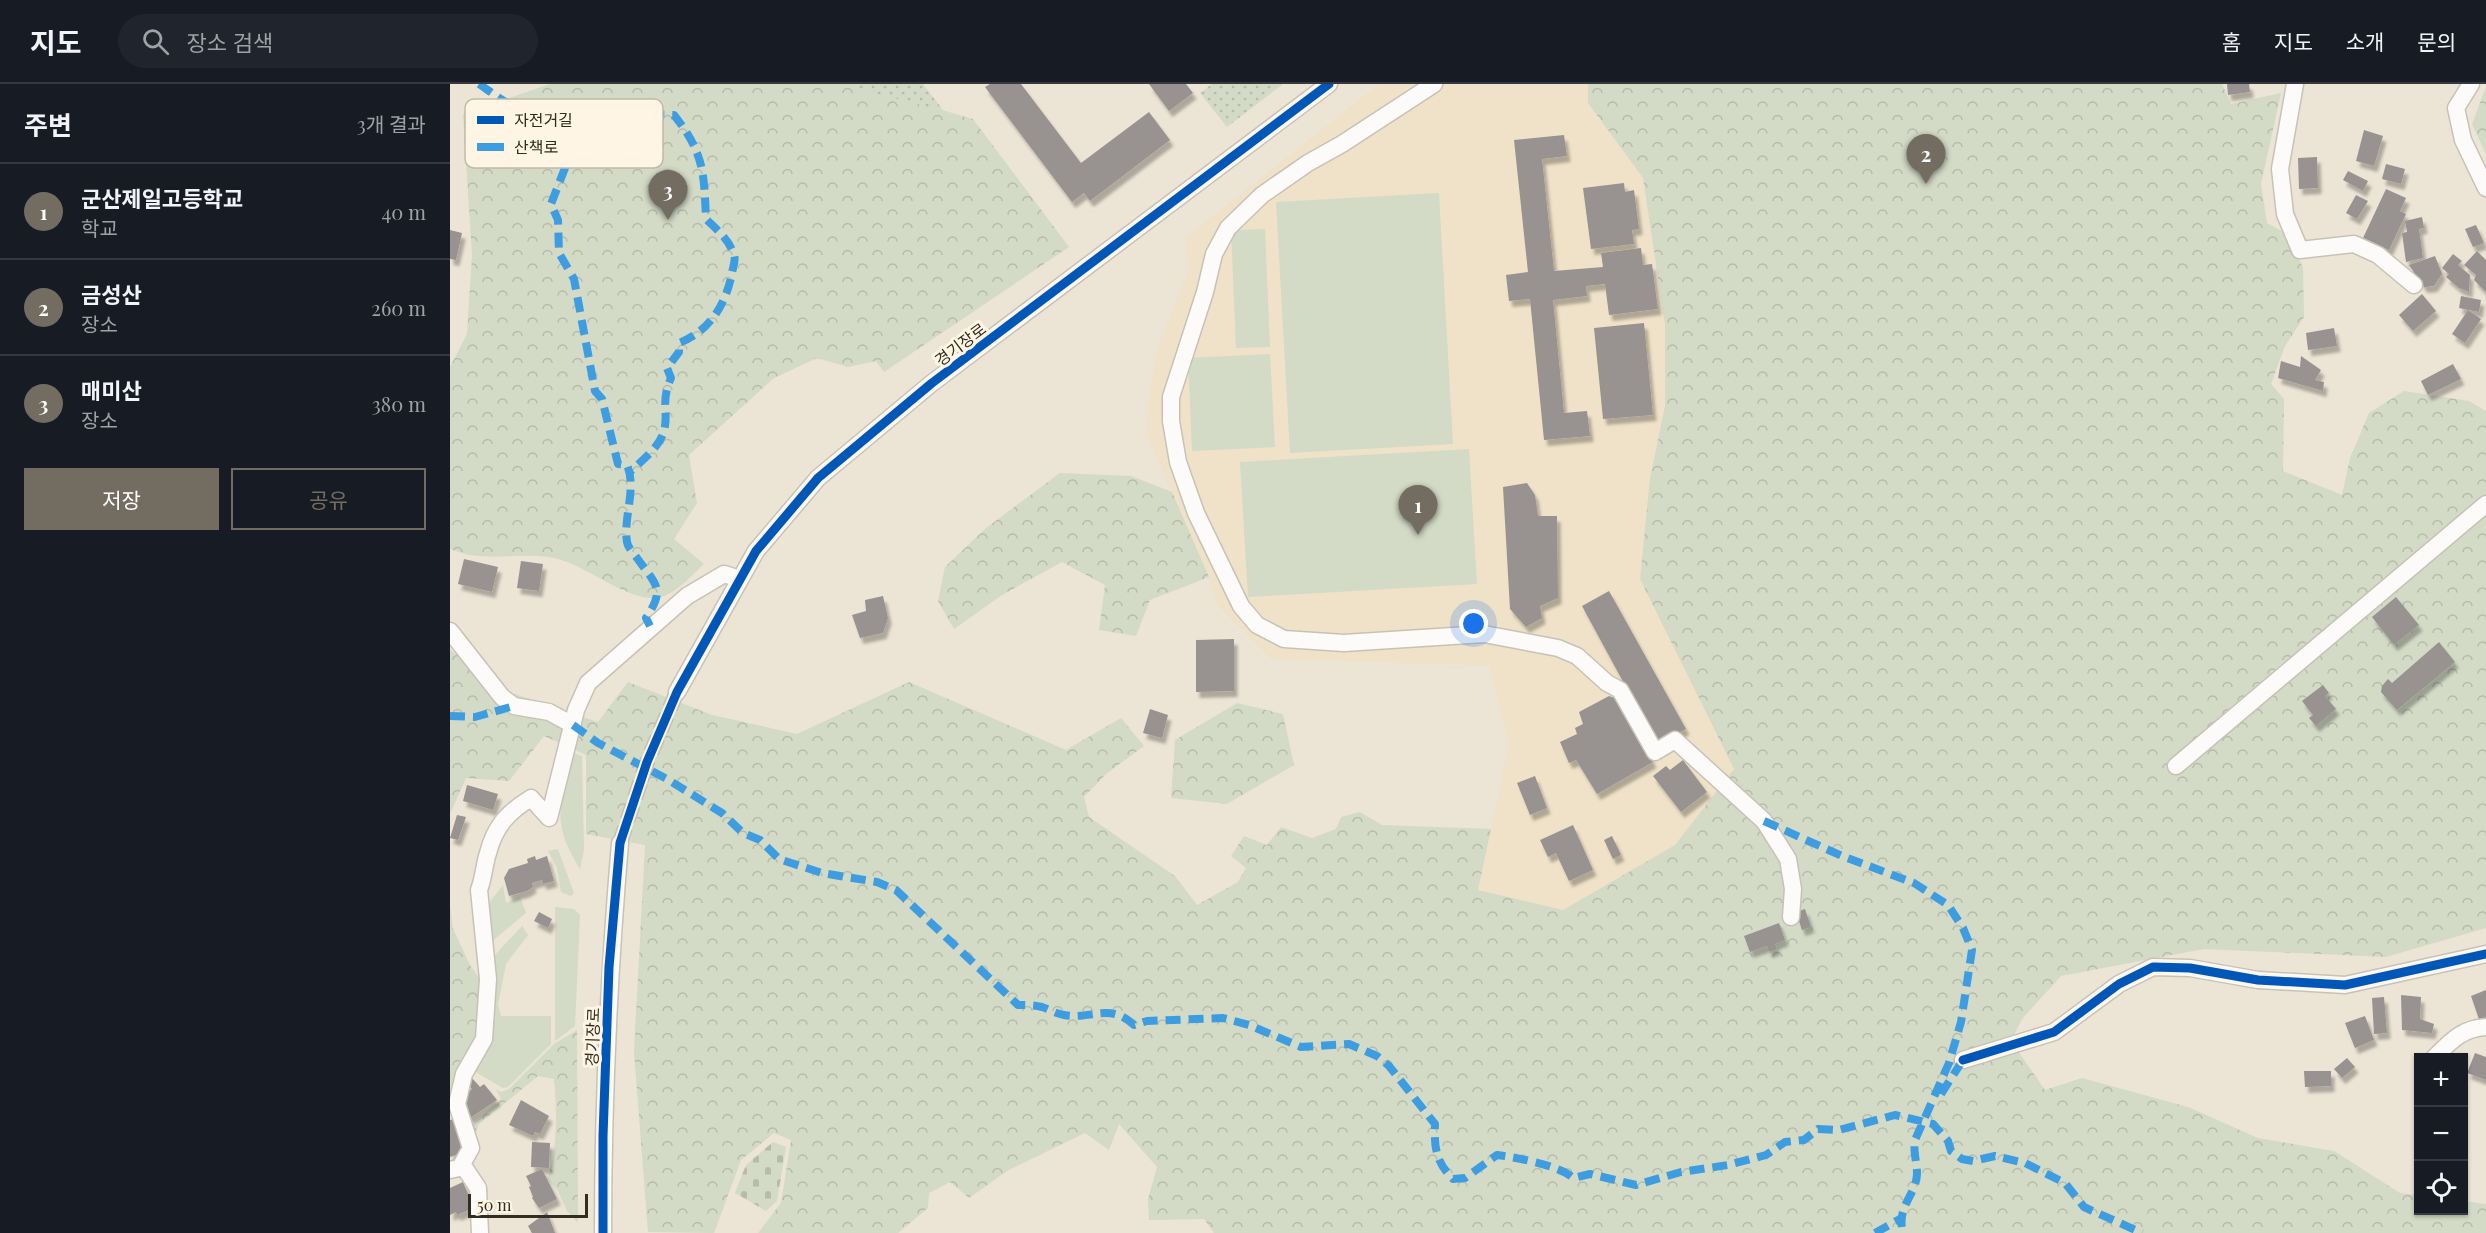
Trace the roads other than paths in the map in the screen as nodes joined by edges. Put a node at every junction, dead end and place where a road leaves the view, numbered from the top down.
1 (1329, 84) edge
2 (1434, 84) edge
3 (2295, 84) edge
4 (2471, 84) edge
5 (2486, 188) edge
6 (2414, 285) dead end
7 (2486, 504) edge
8 (740, 579) junction
9 (450, 631) edge
10 (677, 692) tunnel mouth
11 (573, 725) junction
12 (2176, 766) dead end
13 (620, 843) tunnel mouth
14 (1791, 917) dead end
15 (2486, 954) edge
16 (2486, 1027) edge
17 (2439, 1053) edge
18 (1963, 1060) dead end
19 (457, 1168) edge
20 (480, 1233) edge
21 (603, 1233) edge

1 - 8 street, 경기장로
2 - 14 street
3 - 6 street
4 - 5 street
7 - 12 street
8 - 10 street, 경기장로
8 - 11 street
9 - 11 street
11 - 19 street
13 - 21 street, 경기장로
15 - 18 street
16 - 17 street
19 - 20 street

